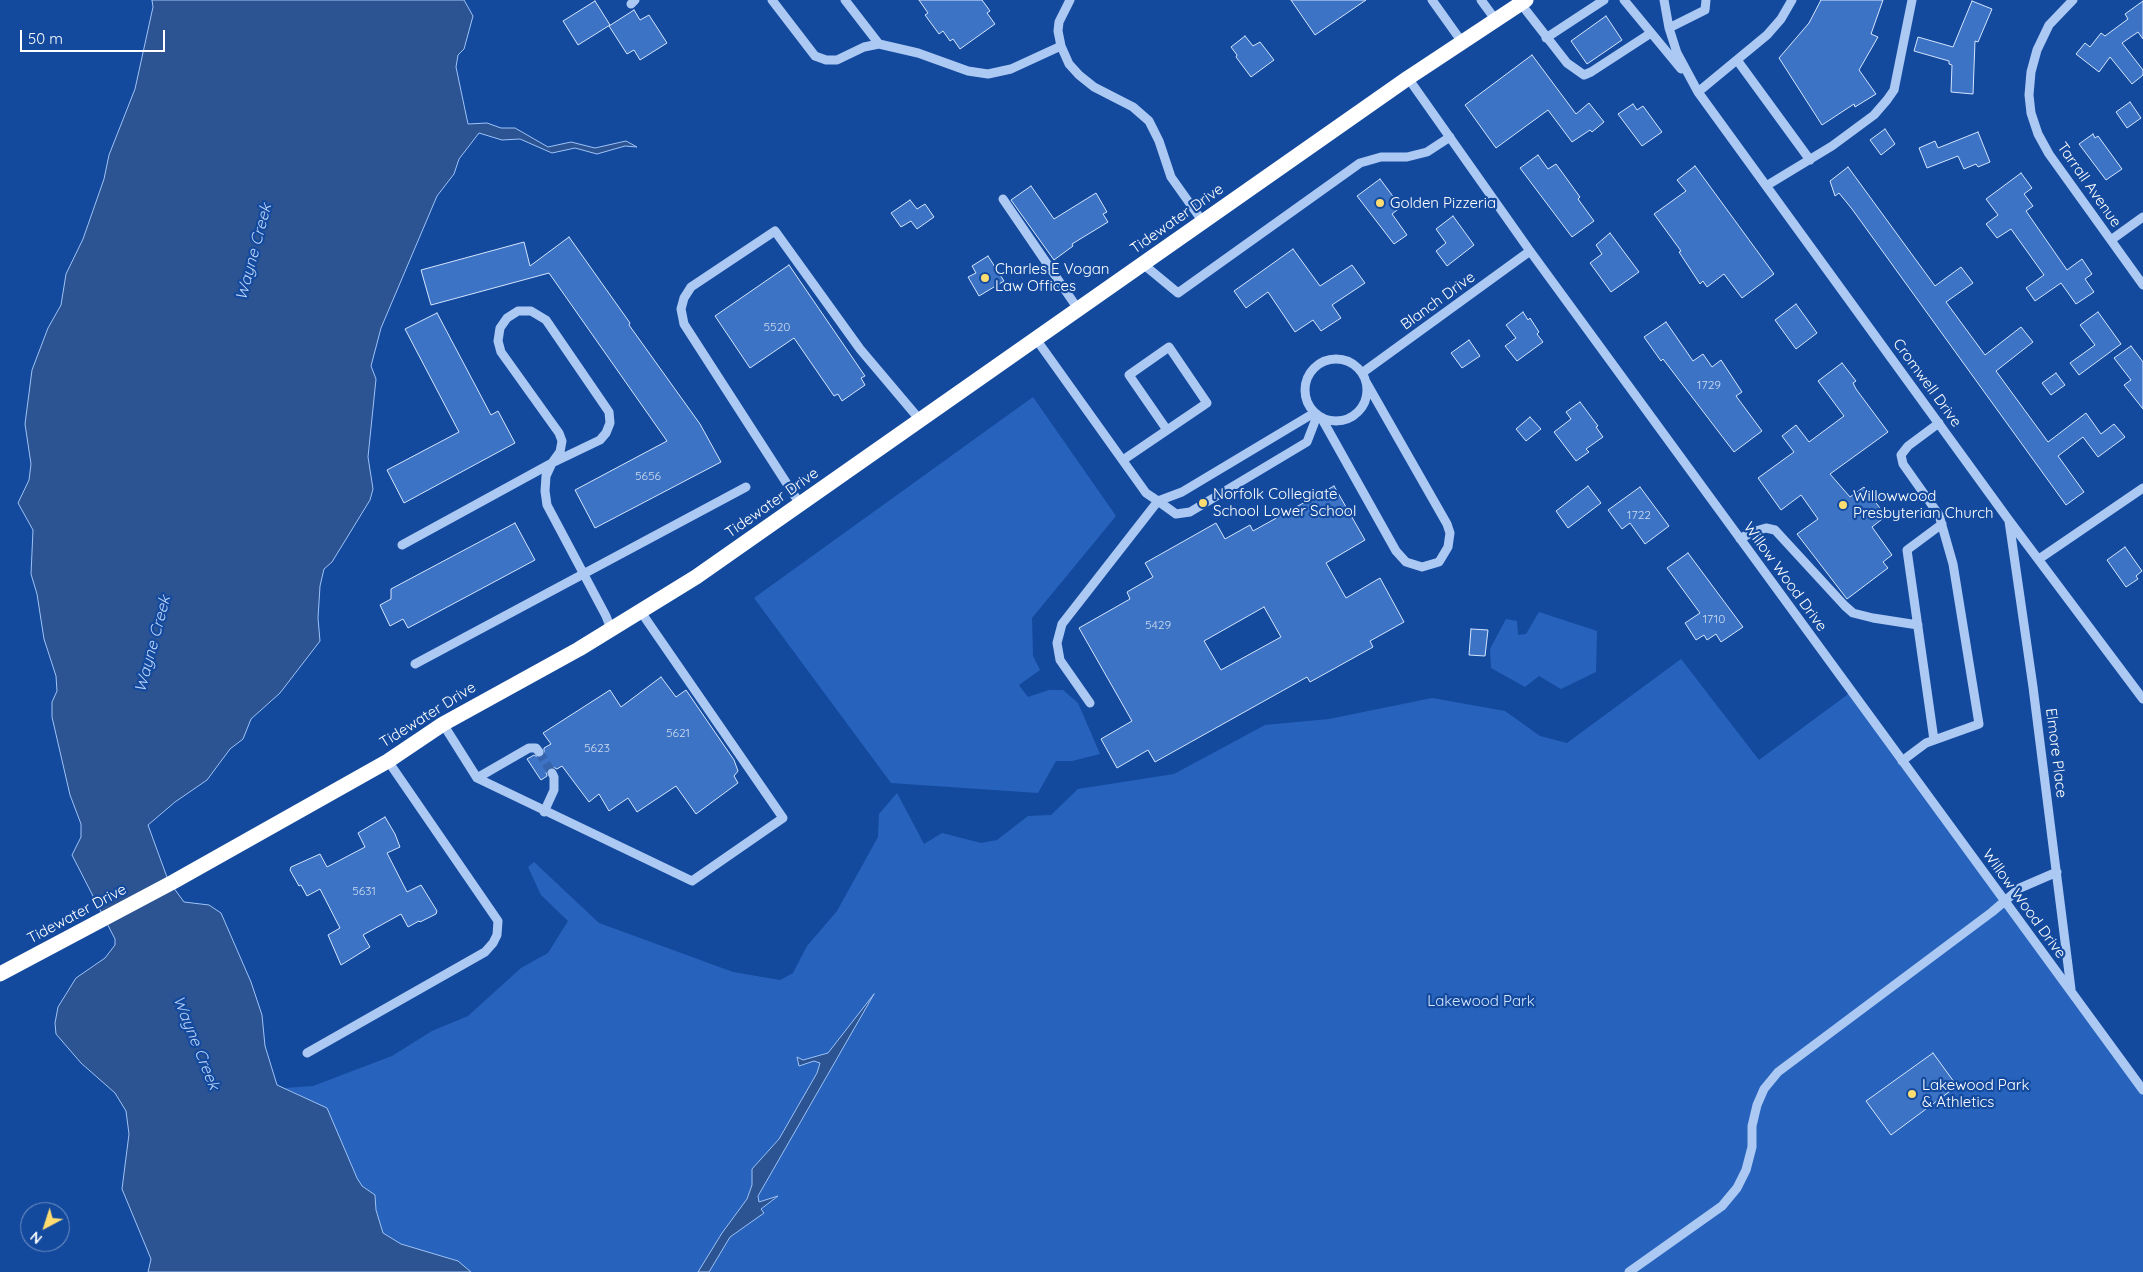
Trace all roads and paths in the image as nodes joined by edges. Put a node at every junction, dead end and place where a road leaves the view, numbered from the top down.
1 (772, 0) edge
2 (845, 0) edge
3 (1070, 0) edge
4 (1481, 0) edge
5 (1604, 0) edge
6 (1624, 0) edge
7 (1664, 0) edge
8 (1706, 0) edge
9 (1792, 0) edge
10 (1912, 0) edge
11 (2073, 0) edge
12 (1434, 1) edge
13 (1523, 2) edge
14 (1496, 19) junction
15 (1670, 28) junction
16 (1651, 33) junction
17 (1546, 38) junction
18 (1462, 42) junction
19 (879, 44) junction
20 (1060, 46) junction
21 (1737, 60) junction
22 (1408, 78) junction
23 (1692, 82) junction
24 (1698, 92) junction
25 (1450, 137) junction
26 (1810, 160) junction
27 (1766, 186) junction
28 (1003, 199) dead end
29 (2143, 217) edge
30 (1204, 222) junction
31 (2111, 240) junction
32 (1530, 251) junction
33 (1143, 264) junction
34 (2143, 285) edge
35 (1078, 310) junction
36 (1036, 339) junction
37 (1362, 373) junction
38 (1366, 382) junction
39 (1318, 416) junction
40 (920, 420) junction
41 (1939, 422) junction
42 (1167, 430) junction
43 (1123, 460) junction
44 (552, 463) junction
45 (746, 487) dead end
46 (2143, 488) edge
47 (1158, 501) junction
48 (800, 504) junction
49 (2008, 519) junction
50 (1942, 524) junction
51 (1740, 539) junction
52 (402, 545) dead end
53 (2039, 559) junction
54 (584, 574) junction
55 (641, 612) junction
56 (1918, 625) junction
57 (611, 629) junction
58 (415, 664) dead end
59 (2143, 699) edge
60 (1090, 703) dead end
61 (443, 724) junction
62 (1934, 740) junction
63 (539, 752) dead end
64 (388, 761) junction
65 (1902, 761) junction
66 (552, 773) tunnel mouth
67 (477, 778) junction
68 (544, 812) junction
69 (2057, 872) junction
70 (2004, 900) junction
71 (1, 971) edge
72 (2072, 992) junction
73 (307, 1053) dead end
74 (2143, 1090) edge
75 (1629, 1272) edge

1 - 19 street
2 - 19 street
3 - 20 street
4 - 14 street
5 - 17 street
6 - 16 street, Cromwell Drive
7 - 15 street, Cromwell Drive
8 - 15 street
9 - 21 street
10 - 26 street
11 - 31 street, Tarrall Avenue
12 - 18 street
13 - 14 highway, Tidewater Drive
13 - 17 street
14 - 18 highway, Tidewater Drive
15 - 23 street, Cromwell Drive
16 - 17 street
16 - 23 street, Cromwell Drive
18 - 22 highway, Tidewater Drive
19 - 20 street
20 - 30 street
21 - 24 street
21 - 26 street
22 - 25 street, Willow Wood Drive
22 - 30 highway, Tidewater Drive
23 - 24 street, Cromwell Drive
24 - 27 street, Cromwell Drive
25 - 32 street, Willow Wood Drive
25 - 33 street
26 - 27 street
27 - 41 street, Cromwell Drive
28 - 35 street
29 - 31 street
30 - 33 highway, Tidewater Drive
31 - 34 street, Tarrall Avenue
32 - 37 street, Blanch Drive
32 - 51 street, Willow Wood Drive
33 - 35 highway, Tidewater Drive
35 - 36 highway, Tidewater Drive
36 - 40 highway, Tidewater Drive
36 - 43 street
37 - 38 street
37 - 39 street
38 - 39 street
38 - 39 street
39 - 47 street
39 - 47 street
40 - 48 highway, Tidewater Drive
40 - 48 street
41 - 49 street, Cromwell Drive
41 - 50 street
42 - 42 street
42 - 43 street
43 - 47 street
44 - 44 street
44 - 52 street
44 - 54 street
45 - 54 street
46 - 53 street
47 - 60 street
48 - 55 highway, Tidewater Drive
49 - 53 street, Cromwell Drive
49 - 69 street, Elmore Place
50 - 56 street
50 - 62 street
51 - 56 street
51 - 65 street, Willow Wood Drive
53 - 59 street, Cromwell Drive
54 - 57 street
54 - 58 street
55 - 57 highway, Tidewater Drive
55 - 68 street
56 - 62 street
57 - 61 highway, Tidewater Drive
61 - 64 highway, Tidewater Drive
61 - 67 street
62 - 65 street
63 - 67 street
64 - 71 highway, Tidewater Drive
64 - 73 street
65 - 70 street, Willow Wood Drive
66 - 68 street
67 - 68 street
69 - 70 street
69 - 72 street, Elmore Place
70 - 72 street, Willow Wood Drive
70 - 75 street
72 - 74 street, Willow Wood Drive

